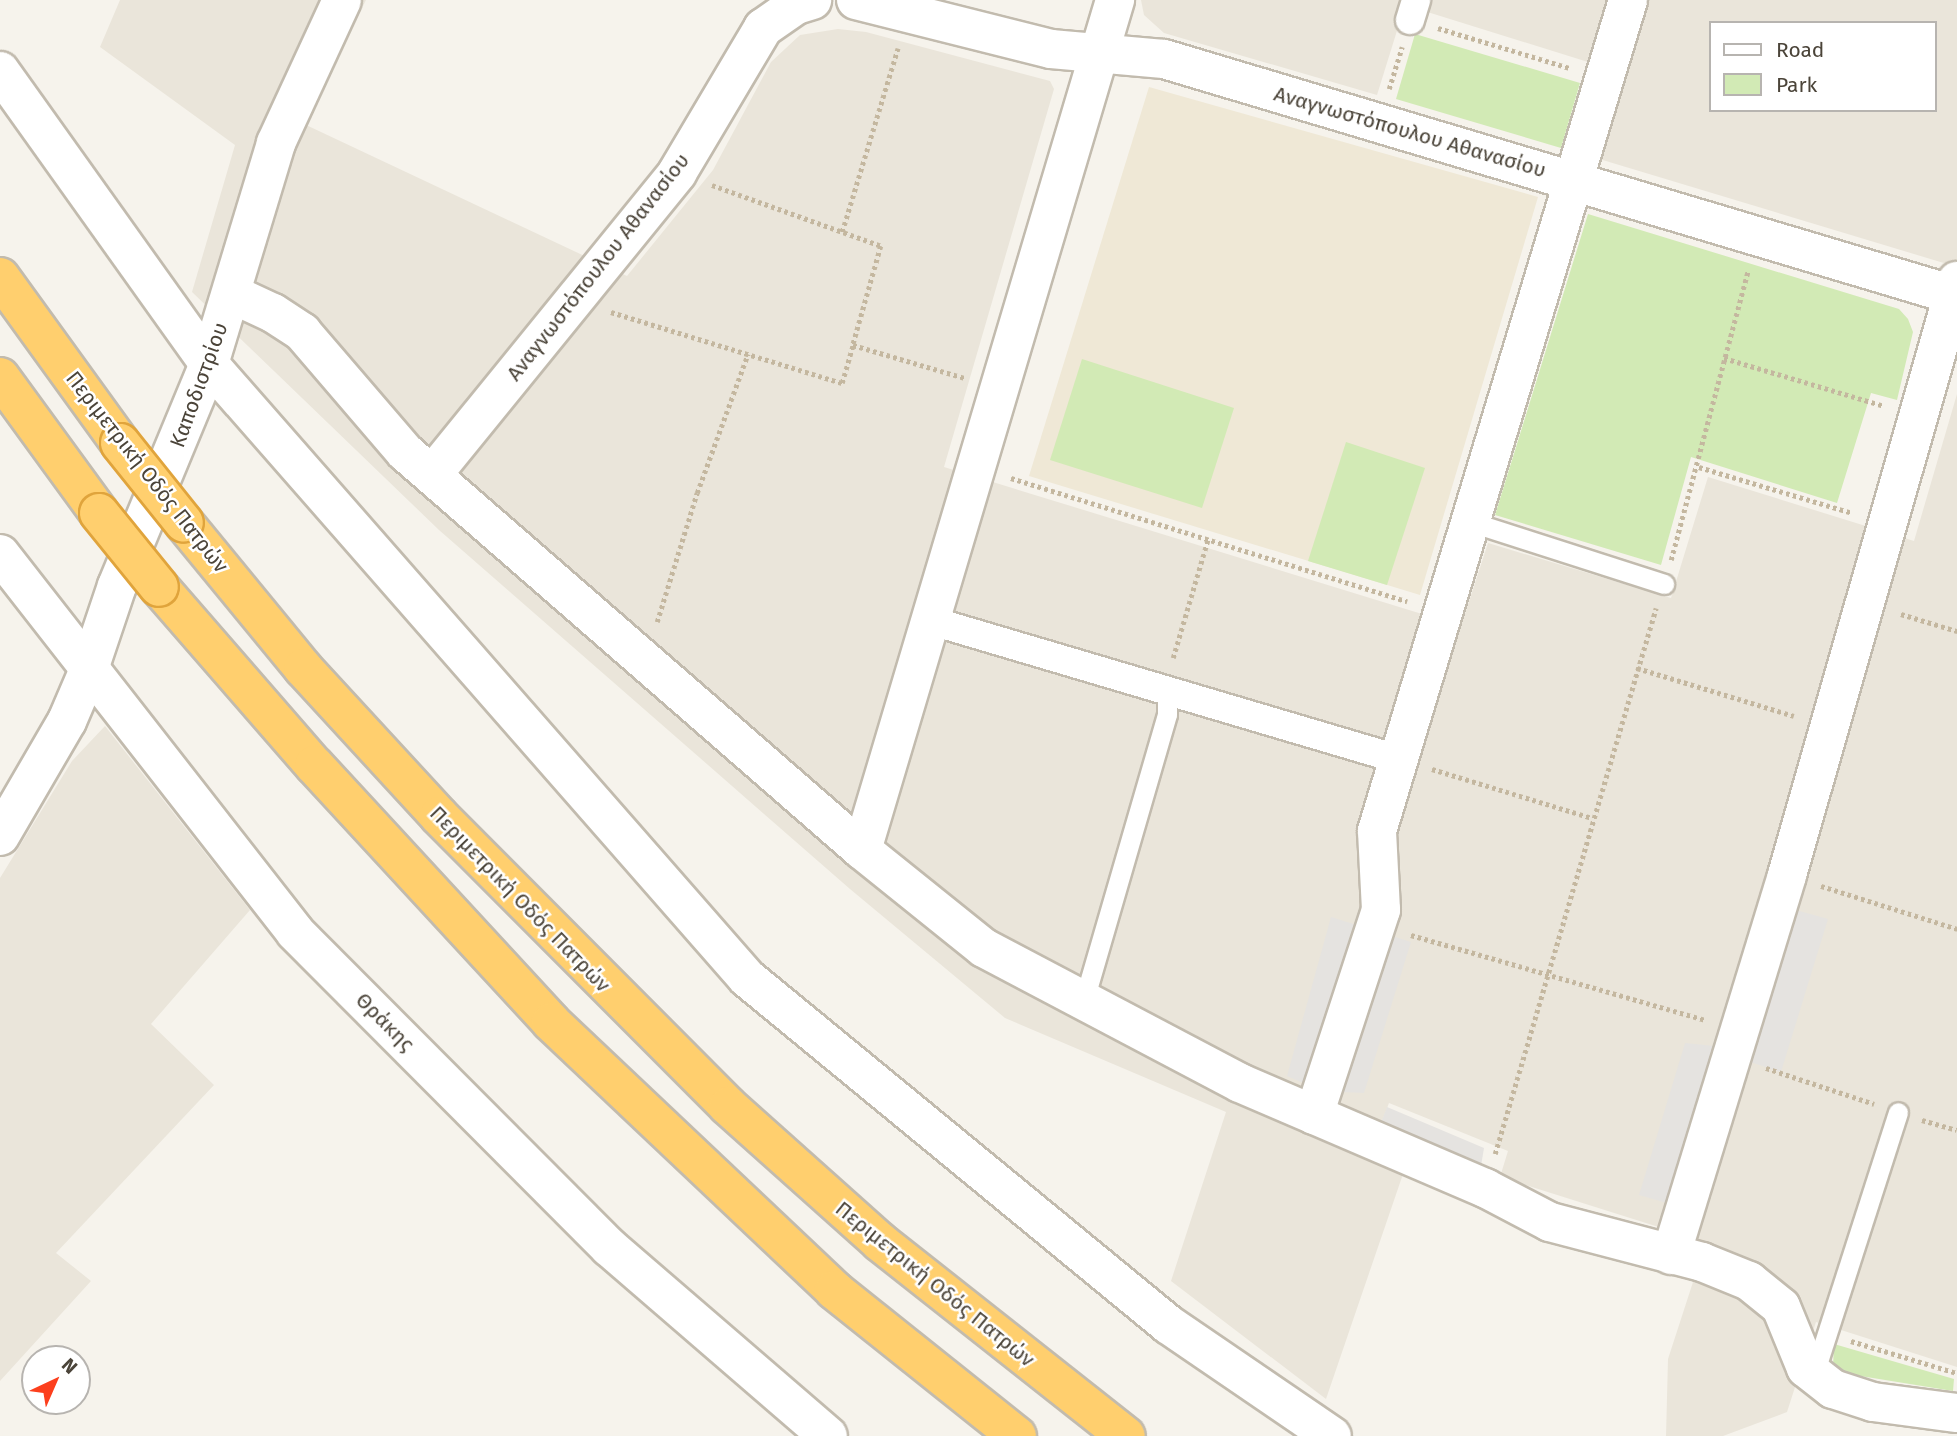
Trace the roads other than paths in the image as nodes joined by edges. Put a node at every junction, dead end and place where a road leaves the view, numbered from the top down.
1 (342, 0) edge
2 (812, 0) edge
3 (856, 0) edge
4 (1115, 0) edge
5 (1628, 0) edge
6 (1101, 55) junction
7 (0, 71) edge
8 (1573, 180) junction
9 (0, 277) edge
10 (1956, 291) edge
11 (232, 294) junction
12 (209, 364) junction
13 (0, 377) edge
14 (432, 475) junction
15 (1468, 522) junction
16 (0, 554) edge
17 (1664, 584) road end
18 (932, 621) junction
19 (88, 672) junction
20 (1167, 690) junction
21 (1398, 759) junction
22 (0, 836) edge
23 (862, 850) junction
24 (1084, 1000) junction
25 (1898, 1112) road end
26 (1314, 1115) junction
27 (1671, 1255) junction
28 (1813, 1377) junction
29 (1957, 1413) edge
30 (828, 1436) edge
31 (1017, 1436) edge
32 (1126, 1436) edge
33 (1332, 1436) edge

1 - 11 street, Καποδιστρίου
2 - 14 street, Αναγνωστόπουλου Αθανασίου
3 - 6 street, Αναγνωστόπουλου Αθανασίου
4 - 6 street
5 - 8 street
6 - 8 street, Αναγνωστόπουλου Αθανασίου
6 - 18 street
7 - 12 street
8 - 10 street, Αναγνωστόπουλου Αθανασίου
8 - 15 street
9 - 32 highway, Περιμετρική Οδός Πατρών, bridge
10 - 27 street
11 - 12 street, Καποδιστρίου
11 - 14 street
12 - 19 street, Καποδιστρίου
12 - 33 street
13 - 31 highway, bridge
14 - 23 street
15 - 17 lane
15 - 21 street
16 - 19 street, Θράκης
18 - 20 street
18 - 23 street
19 - 22 street, Καποδιστρίου
19 - 30 street, Θράκης
20 - 21 street
20 - 24 lane
21 - 26 street
23 - 24 street
24 - 26 street
25 - 28 lane
26 - 27 street
27 - 28 street
28 - 29 street

